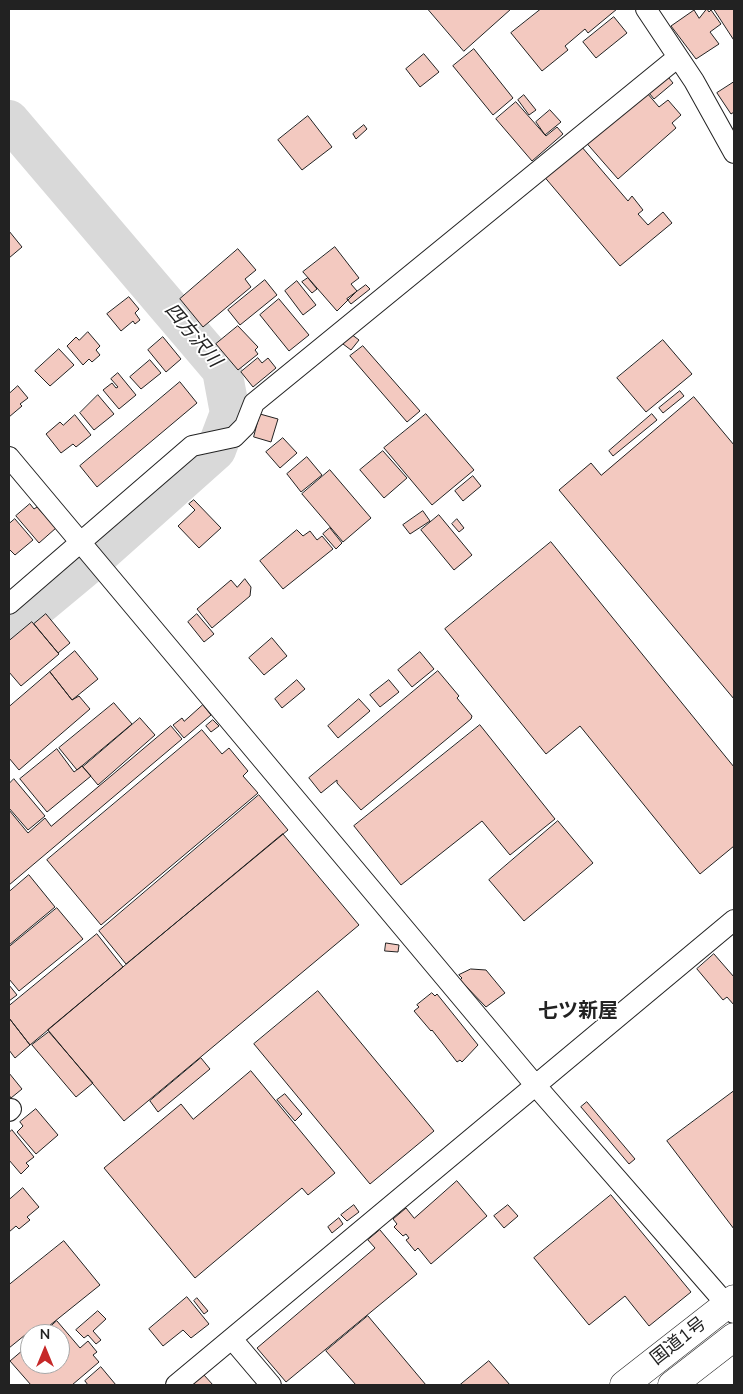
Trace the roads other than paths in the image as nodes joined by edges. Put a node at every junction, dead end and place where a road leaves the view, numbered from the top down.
1 (646, 9) edge
2 (678, 57) junction
3 (734, 154) edge
4 (9, 456) edge
5 (80, 544) junction
6 (9, 604) edge
7 (734, 920) edge
8 (536, 1086) junction
9 (732, 1305) edge
10 (734, 1337) edge
11 (232, 1339) junction
12 (176, 1385) edge
13 (271, 1385) edge
14 (624, 1385) edge
15 (672, 1385) edge

1 - 2 street
2 - 3 street
2 - 5 street
4 - 5 street
5 - 6 street
5 - 8 street
7 - 8 street
8 - 9 street
8 - 11 street
9 - 14 highway, 国道1号
10 - 15 highway, 国道1号
11 - 12 street
11 - 13 street

